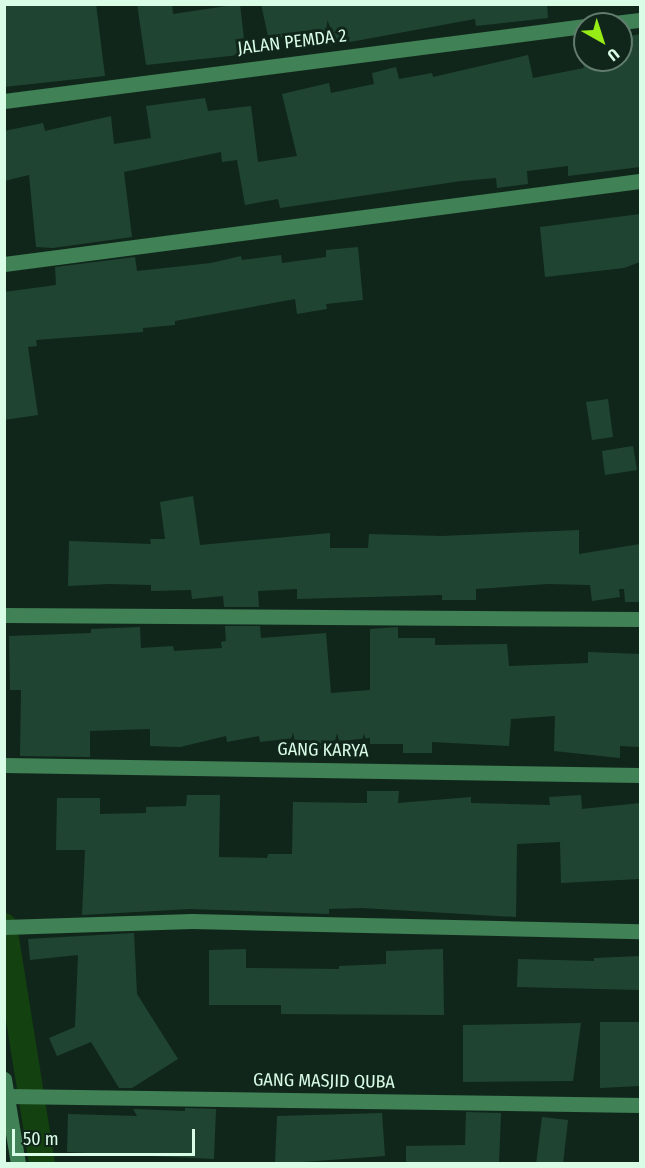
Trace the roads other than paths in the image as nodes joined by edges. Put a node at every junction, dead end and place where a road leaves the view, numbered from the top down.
1 (573, 28) edge
2 (4, 101) edge
3 (640, 181) edge
4 (4, 264) edge
5 (4, 615) edge
6 (640, 619) edge
7 (4, 765) edge
8 (640, 775) edge
9 (4, 927) edge
10 (640, 931) edge
11 (4, 1078) edge
12 (14, 1096) junction
13 (640, 1105) edge
14 (13, 1160) edge

1 - 2 street, JALAN PEMDA 2
3 - 4 street
5 - 6 street
7 - 8 street, GANG KARYA
9 - 10 street
11 - 12 street
12 - 13 street, GANG MASJID QUBA
12 - 14 street

